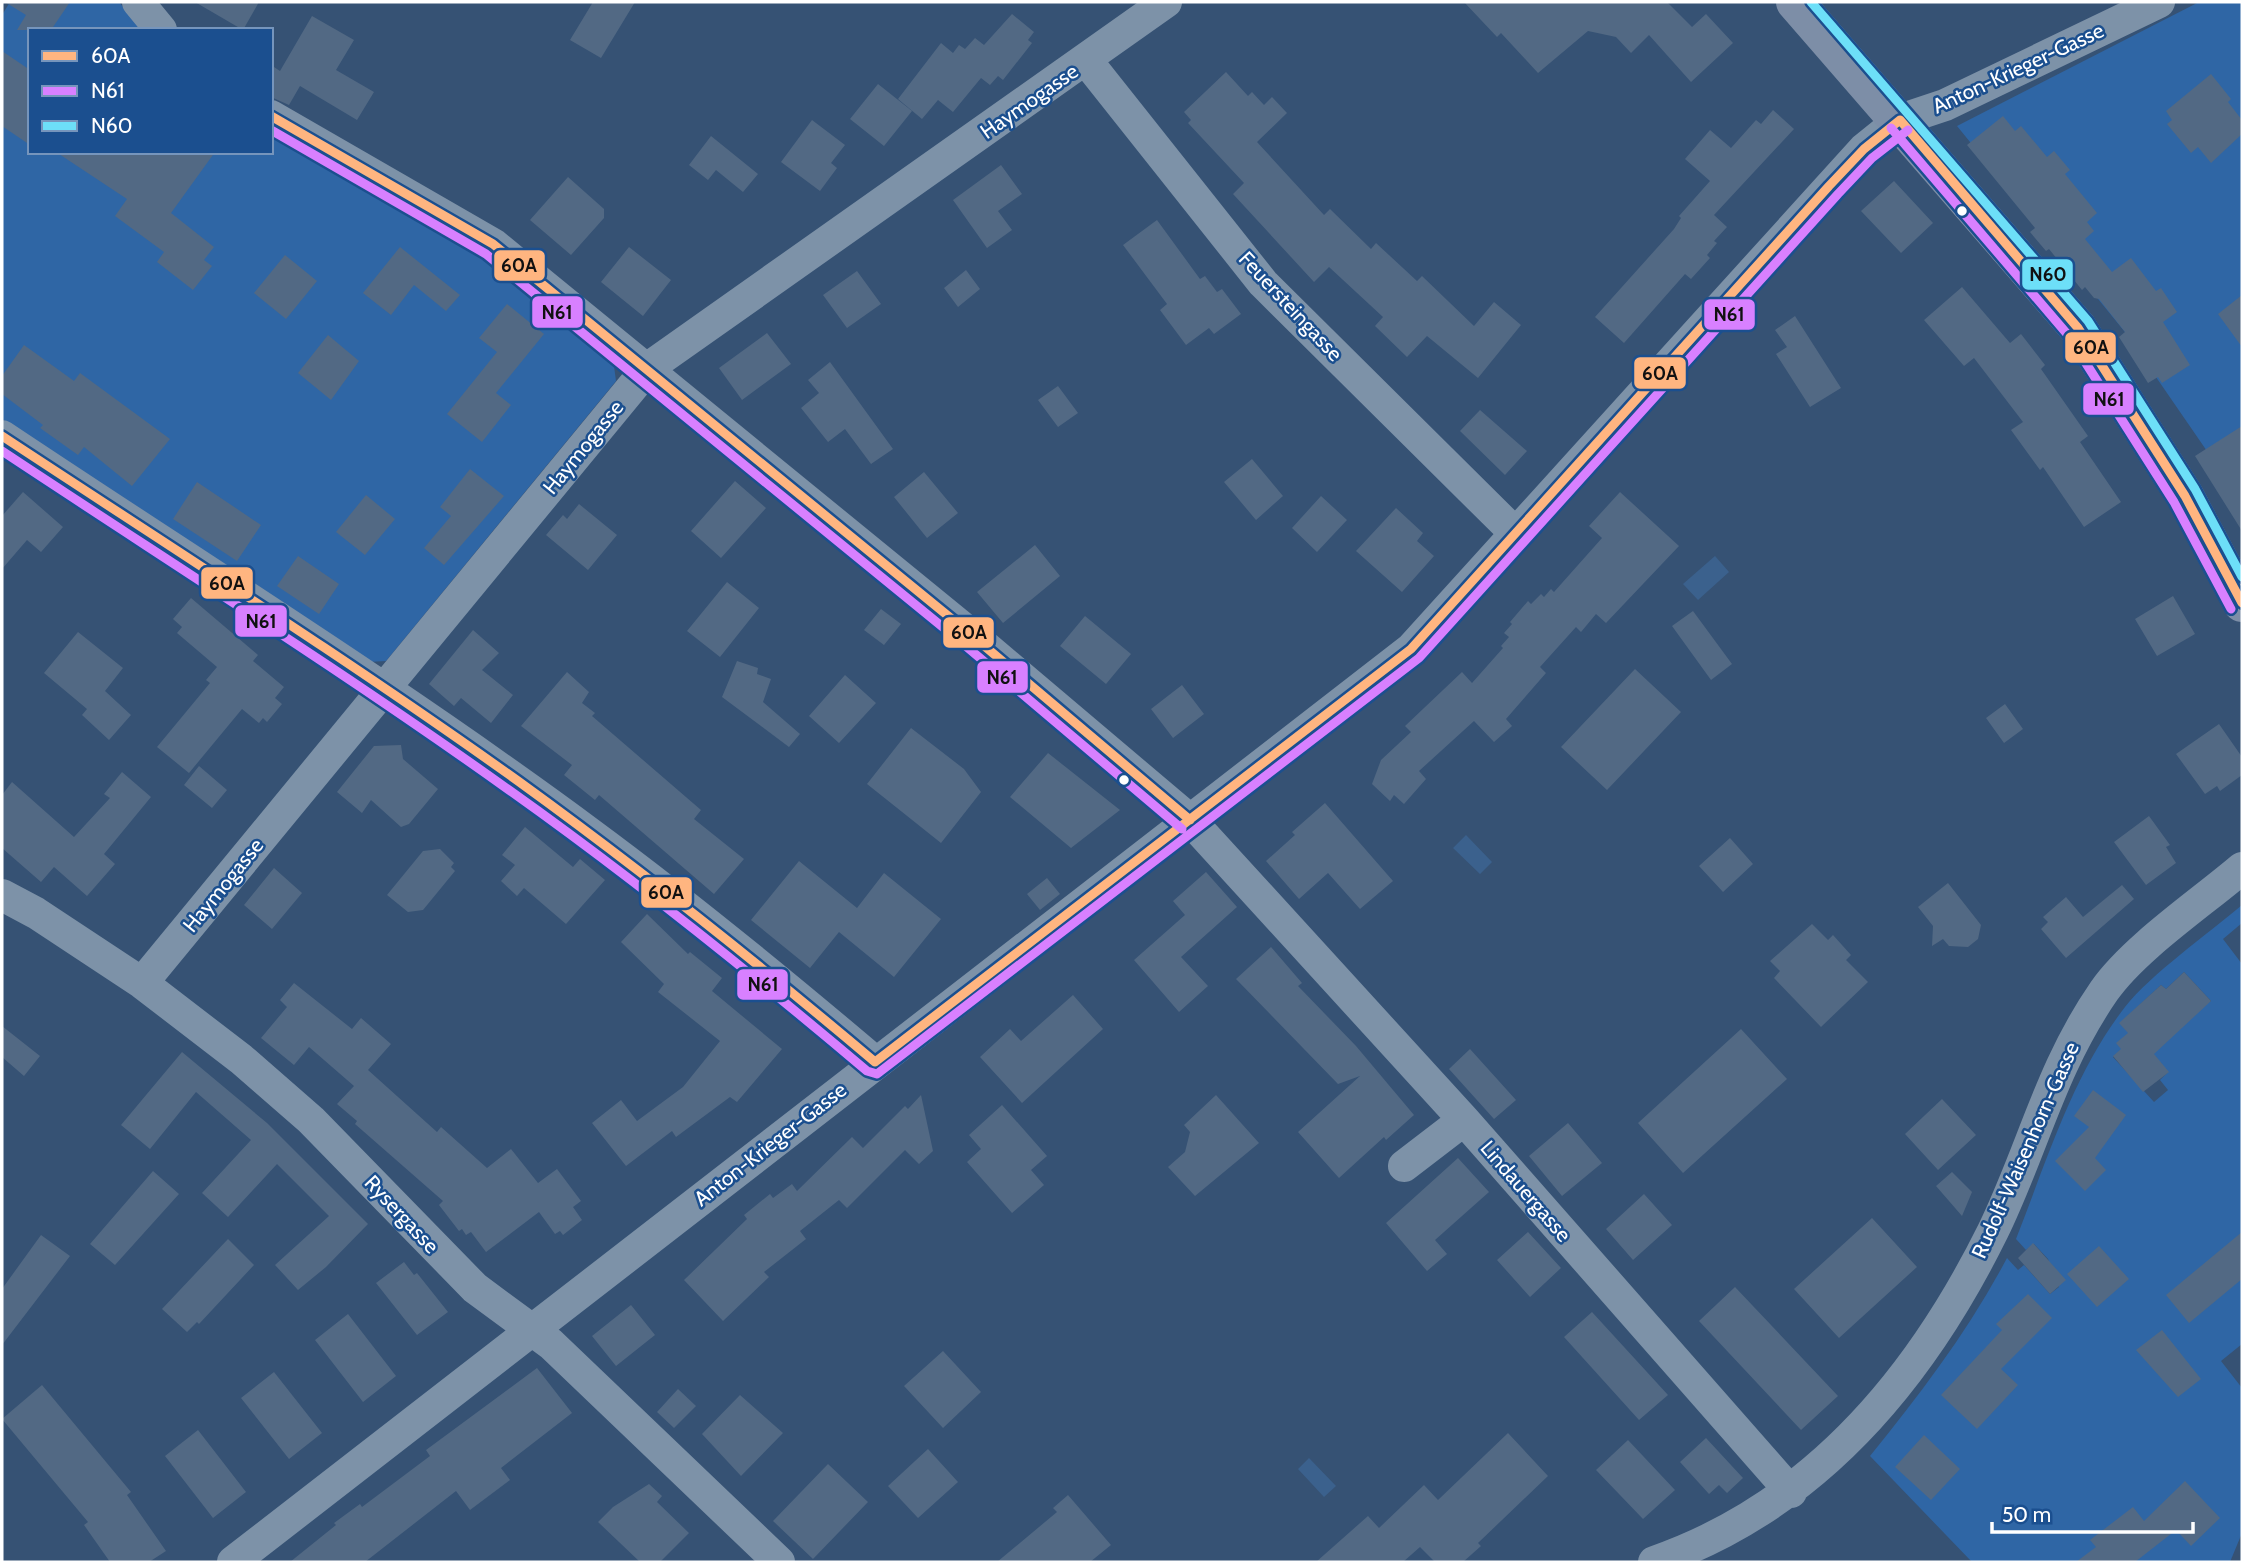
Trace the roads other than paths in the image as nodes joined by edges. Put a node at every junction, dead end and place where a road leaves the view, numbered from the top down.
1 (138, 2) edge
2 (1166, 2) edge
3 (1795, 2) edge
4 (2159, 2) edge
5 (160, 28) edge
6 (1086, 60) junction
7 (273, 117) edge
8 (1900, 120) junction
9 (648, 368) junction
10 (2, 436) edge
11 (1516, 534) junction
12 (2242, 603) edge
13 (383, 690) junction
14 (1190, 820) junction
15 (2242, 868) edge
16 (2, 895) edge
17 (142, 983) junction
18 (875, 1062) junction
19 (1464, 1120) junction
20 (1404, 1166) dead end
21 (530, 1332) junction
22 (1791, 1492) junction
23 (243, 1559) edge
24 (779, 1562) edge
25 (1654, 1562) edge

1 - 5 street
2 - 6 street, Haymogasse
3 - 8 main road
4 - 8 street, Anton-Krieger-Gasse
6 - 9 street, Haymogasse
6 - 11 street, Feuersteingasse
7 - 9 street, Lindauergasse
8 - 11 street, Anton-Krieger-Gasse
8 - 12 main road
9 - 13 street, Haymogasse
9 - 14 street, Lindauergasse
10 - 13 street
11 - 14 street, Anton-Krieger-Gasse
13 - 17 street, Haymogasse
13 - 18 street
14 - 18 street, Anton-Krieger-Gasse
14 - 19 street, Lindauergasse
15 - 22 street, Rudolf-Waisenhorn-Gasse
16 - 17 street, Rysergasse
17 - 21 street, Rysergasse
18 - 21 street, Anton-Krieger-Gasse
19 - 20 street
19 - 22 street, Lindauergasse
21 - 23 street, Anton-Krieger-Gasse
21 - 24 street, Rysergasse
22 - 25 street, Rudolf-Waisenhorn-Gasse

